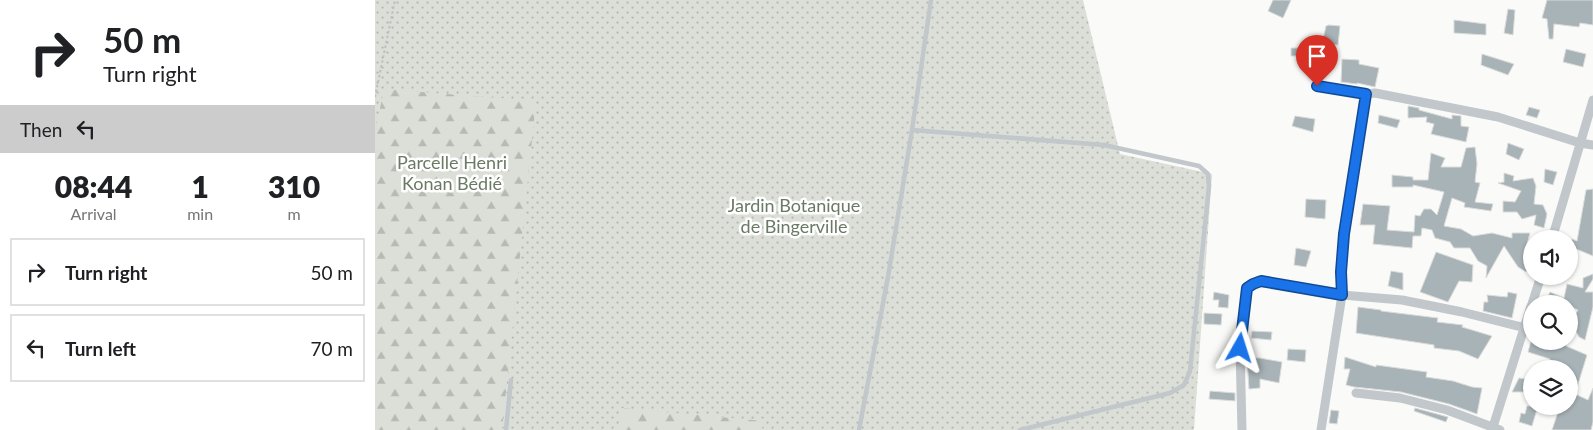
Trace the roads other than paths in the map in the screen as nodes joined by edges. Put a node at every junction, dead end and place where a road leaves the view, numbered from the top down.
1 (931, 0) edge
2 (1317, 86) dead end
3 (1366, 94) junction
4 (1593, 100) edge
5 (912, 130) junction
6 (1580, 143) junction
7 (1593, 146) edge
8 (1555, 230) edge
9 (1342, 295) junction
10 (1523, 327) edge
11 (1523, 335) edge
12 (511, 380) dead end
13 (1356, 393) dead end
14 (1495, 429) edge
15 (506, 430) edge
16 (859, 430) edge
17 (1020, 430) edge
18 (1242, 430) edge
19 (1321, 430) edge

1 - 5 lane
2 - 3 street
3 - 6 street
3 - 9 street
4 - 6 street
5 - 16 lane
5 - 17 lane
6 - 7 street
6 - 8 street
9 - 10 street
9 - 18 street
9 - 19 street
11 - 14 street
12 - 15 lane
13 - 14 street

